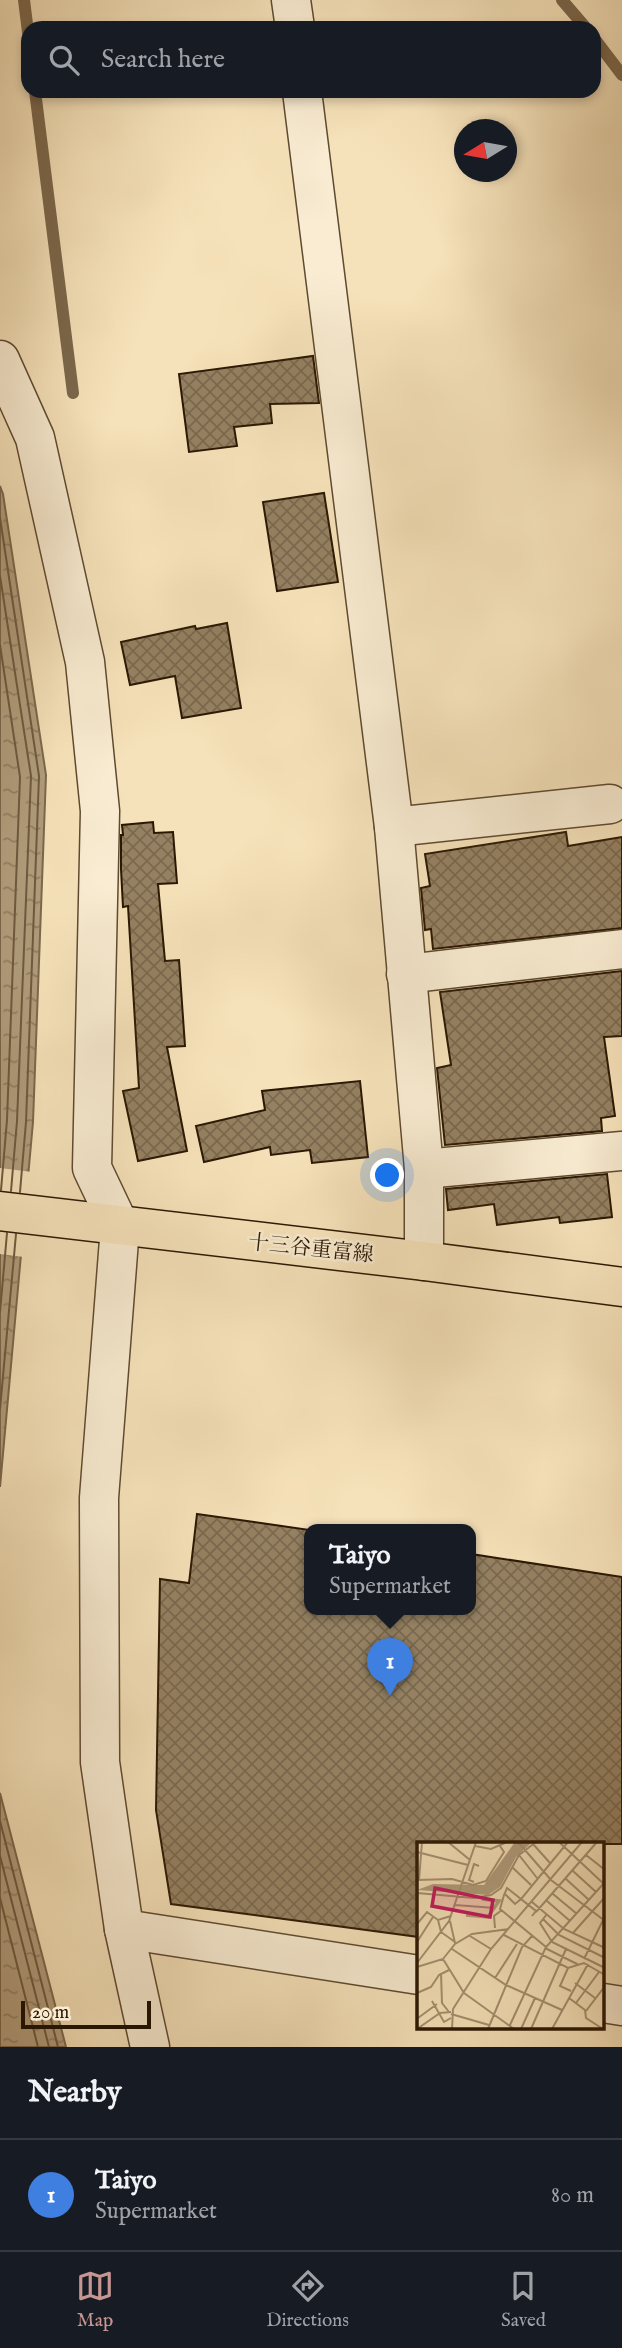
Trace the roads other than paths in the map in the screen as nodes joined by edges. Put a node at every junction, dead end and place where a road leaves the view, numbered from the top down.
1 (291, 0) edge
2 (294, 21) edge
3 (303, 98) edge
4 (0, 360) edge
5 (610, 804) dead end
6 (394, 827) junction
7 (622, 949) edge
8 (406, 974) junction
9 (622, 1151) edge
10 (424, 1169) junction
11 (0, 1211) edge
12 (120, 1227) junction
13 (424, 1261) junction
14 (622, 1287) edge
15 (124, 1929) junction
16 (417, 1975) edge
17 (604, 2003) edge
18 (622, 2006) edge
19 (150, 2047) edge

1 - 2 street
3 - 6 street
4 - 12 street
5 - 6 street
6 - 8 street
7 - 8 street
8 - 10 street
9 - 10 street
10 - 13 street
11 - 12 main road, 十三谷重富線
12 - 13 main road, 十三谷重富線
12 - 15 street
13 - 14 main road, 十三谷重富線
15 - 16 street
15 - 19 street
17 - 18 street

